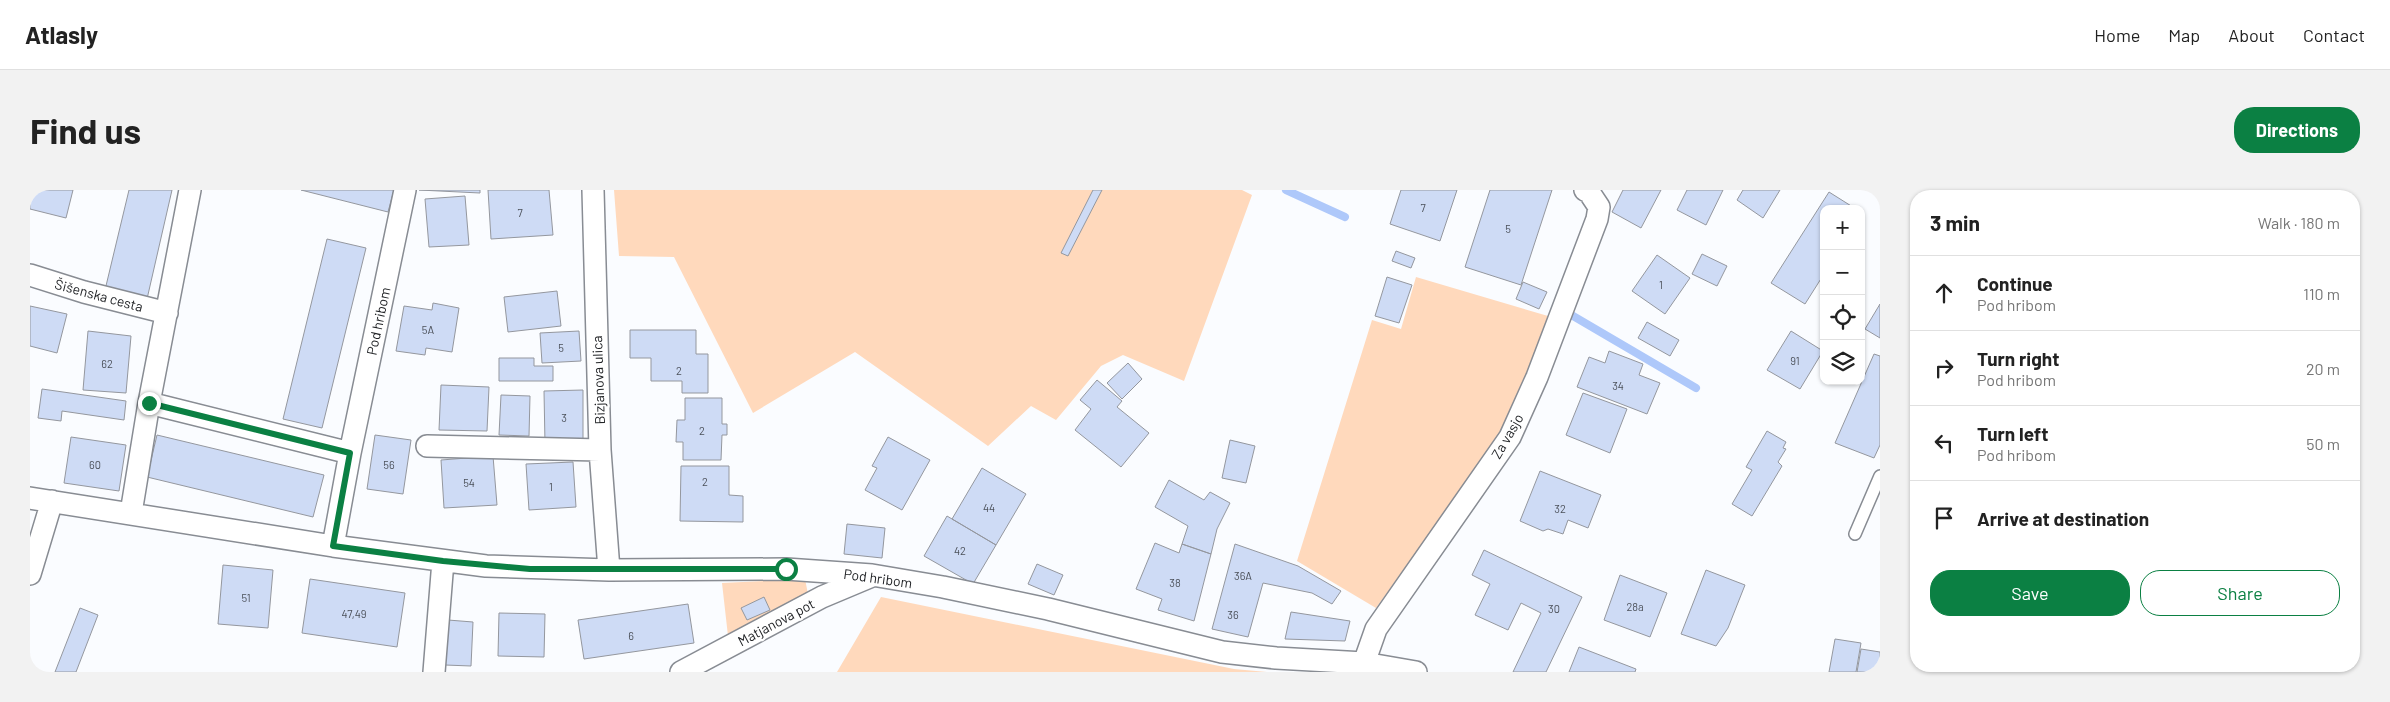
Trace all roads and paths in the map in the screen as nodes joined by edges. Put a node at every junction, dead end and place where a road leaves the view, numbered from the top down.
1 (190, 190) edge
2 (405, 190) edge
3 (593, 190) edge
4 (1585, 190) edge
5 (30, 275) edge
6 (168, 313) junction
7 (149, 403) junction
8 (427, 446) dead end
9 (600, 450) junction
10 (350, 453) junction
11 (1880, 476) edge
12 (30, 498) edge
13 (52, 501) junction
14 (131, 513) junction
15 (1855, 534) dead end
16 (333, 546) junction
17 (443, 561) junction
18 (609, 570) junction
19 (30, 574) edge
20 (872, 576) junction
21 (1364, 663) junction
22 (434, 672) edge
23 (681, 672) edge
24 (1416, 672) edge

1 - 6 street
2 - 10 street, Pod hribom
3 - 9 street, Bizjanova ulica
4 - 21 street, Za vasjo
5 - 6 street, Šišenska cesta
6 - 7 street
7 - 10 street
7 - 14 street
8 - 9 street
9 - 18 street, Bizjanova ulica
10 - 16 street, Pod hribom
11 - 15 lane
12 - 13 street, Pod hribom
13 - 14 street, Pod hribom
13 - 19 street
14 - 16 street, Pod hribom
16 - 17 street, Pod hribom
17 - 18 street, Pod hribom
17 - 22 street
18 - 20 street, Pod hribom
20 - 21 street, Pod hribom
20 - 23 street, Matjanova pot
21 - 24 street, Pod hribom

